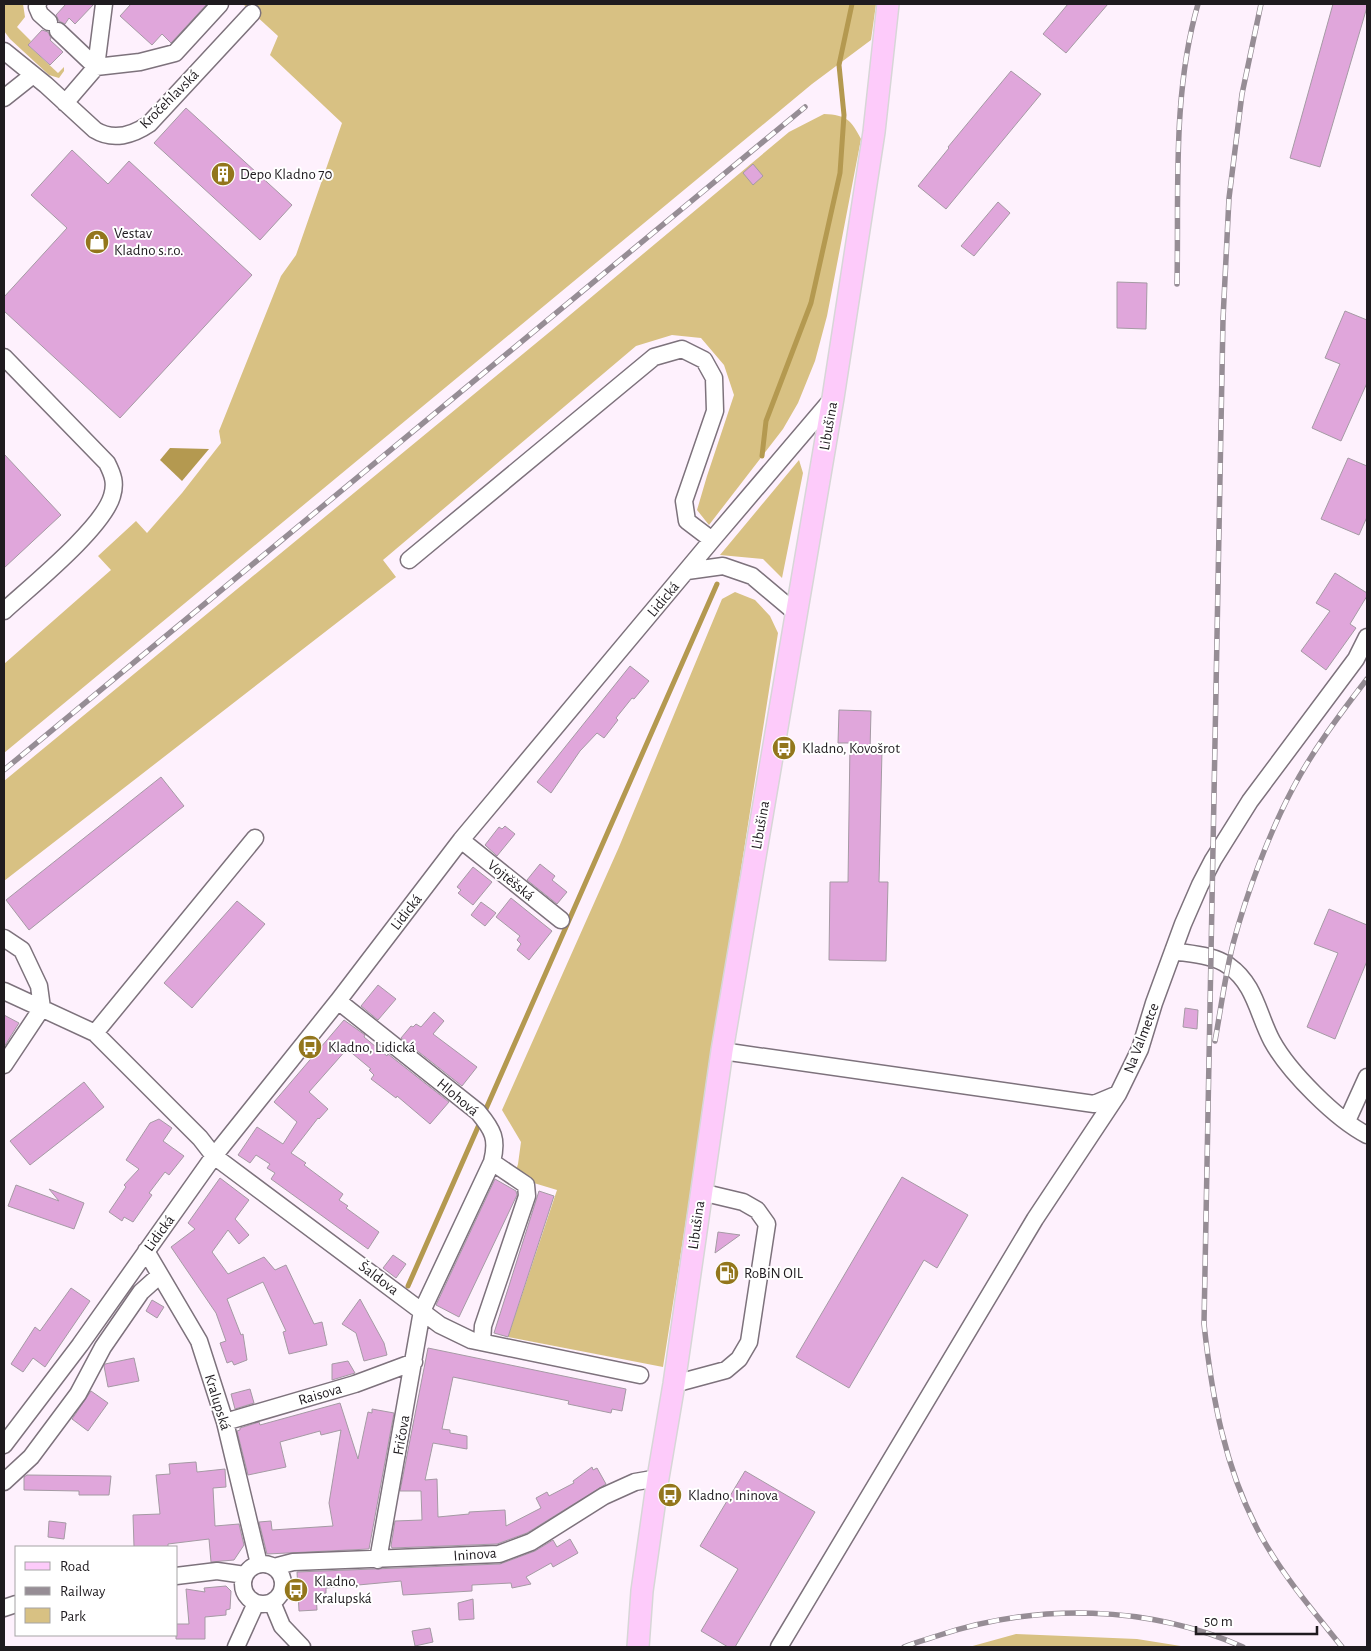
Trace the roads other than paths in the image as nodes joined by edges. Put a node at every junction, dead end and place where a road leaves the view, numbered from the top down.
1 (38, 4) edge
2 (104, 4) edge
3 (220, 4) edge
4 (888, 4) edge
5 (252, 13) dead end
6 (4, 51) edge
7 (96, 66) junction
8 (33, 74) junction
9 (4, 98) edge
10 (65, 103) junction
11 (4, 357) edge
12 (832, 398) junction
13 (712, 540) junction
14 (409, 560) dead end
15 (687, 571) junction
16 (4, 611) edge
17 (796, 613) junction
18 (1367, 637) edge
19 (255, 838) dead end
20 (462, 840) junction
21 (561, 920) dead end
22 (4, 938) edge
23 (1173, 951) junction
24 (4, 991) edge
25 (338, 1001) junction
26 (42, 1008) junction
27 (95, 1033) junction
28 (722, 1052) junction
29 (5, 1061) edge
30 (1367, 1077) edge
31 (1118, 1094) junction
32 (1347, 1121) junction
33 (1367, 1135) edge
34 (214, 1156) junction
35 (492, 1162) junction
36 (701, 1192) junction
37 (146, 1251) junction
38 (160, 1276) junction
39 (422, 1311) junction
40 (482, 1342) junction
41 (414, 1362) junction
42 (640, 1375) dead end
43 (674, 1384) junction
44 (225, 1422) junction
45 (4, 1445) edge
46 (658, 1478) junction
47 (4, 1482) edge
48 (378, 1560) junction
49 (266, 1566) junction
50 (246, 1574) junction
51 (178, 1576) edge
52 (256, 1602) junction
53 (272, 1602) junction
54 (236, 1647) edge
55 (302, 1647) edge
56 (638, 1647) edge
57 (779, 1647) edge

1 - 7 street
2 - 7 street
3 - 7 street
4 - 12 main road, Libušina
5 - 10 street, Kročehlavská
6 - 8 street, Kročehlavská
7 - 10 street
8 - 9 street
8 - 10 street, Kročehlavská
11 - 16 street
12 - 13 street, Lidická
12 - 17 main road, Libušina
13 - 14 street
13 - 15 street, Lidická
15 - 17 street
15 - 20 street, Lidická
17 - 28 main road, Libušina
18 - 23 street, Na Valmetce
19 - 27 street
20 - 21 street, Vojtěšská
20 - 25 street, Lidická
22 - 26 street
23 - 31 street, Na Valmetce
23 - 32 street
24 - 26 street, Šaldova
25 - 34 street, Lidická
25 - 35 street, Hlohová
26 - 27 street, Šaldova
26 - 29 street
27 - 34 street, Šaldova
28 - 31 street
28 - 36 main road, Libušina
30 - 32 street
31 - 57 street, Na Valmetce
32 - 33 street
34 - 37 street, Lidická
34 - 39 street, Šaldova
35 - 39 street, Hlohová
35 - 40 street
36 - 43 main road, Libušina
36 - 43 street
37 - 38 street, Kralupská
37 - 45 street, Lidická
38 - 44 street, Kralupská
38 - 47 street
39 - 40 street, Šaldova
39 - 41 street, Fričova
40 - 42 street, Šaldova
41 - 44 street, Raisova
41 - 48 street, Fričova
43 - 46 main road, Libušina
44 - 49 street, Kralupská
46 - 48 street, Ininova
46 - 56 main road, Libušina
48 - 49 street, Ininova
49 - 50 street, Ininova
49 - 53 street
50 - 51 street
50 - 52 street
52 - 53 street
52 - 54 street
53 - 55 street

